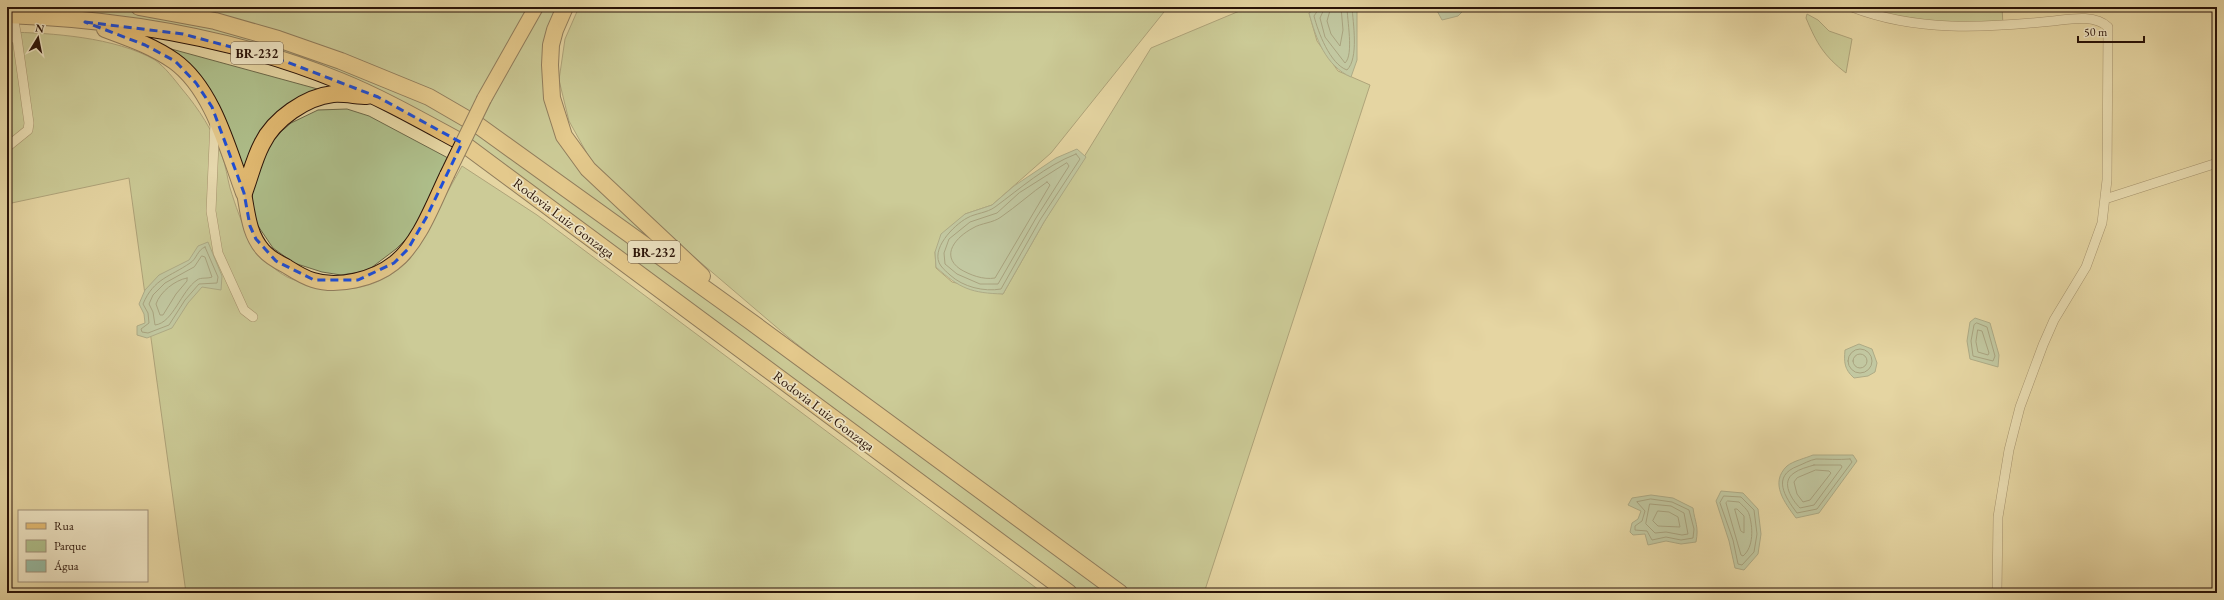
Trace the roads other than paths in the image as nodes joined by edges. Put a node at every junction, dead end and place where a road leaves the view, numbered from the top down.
1 (139, 7) edge
2 (536, 7) edge
3 (565, 7) edge
4 (1852, 7) edge
5 (10, 15) edge
6 (85, 22) junction
7 (7, 38) edge
8 (17, 38) junction
9 (378, 97) junction
10 (215, 117) junction
11 (7, 147) edge
12 (2217, 163) edge
13 (244, 193) junction
14 (2105, 199) junction
15 (253, 317) dead end
16 (750, 321) junction
17 (1068, 593) edge
18 (1120, 593) edge
19 (1997, 593) edge

1 - 16 highway, Rodovia Luiz Gonzaga / BR-232
2 - 13 main road, bridge
3 - 16 highway
4 - 14 street
5 - 6 highway, Rodovia Luiz Gonzaga / BR-232
5 - 8 street
6 - 9 highway, Rodovia Luiz Gonzaga / BR-232
6 - 10 highway
7 - 8 street
8 - 11 street
9 - 13 highway
9 - 17 highway, Rodovia Luiz Gonzaga / BR-232
10 - 13 highway
10 - 15 street
12 - 14 street
14 - 19 street
16 - 18 highway, Rodovia Luiz Gonzaga / BR-232

